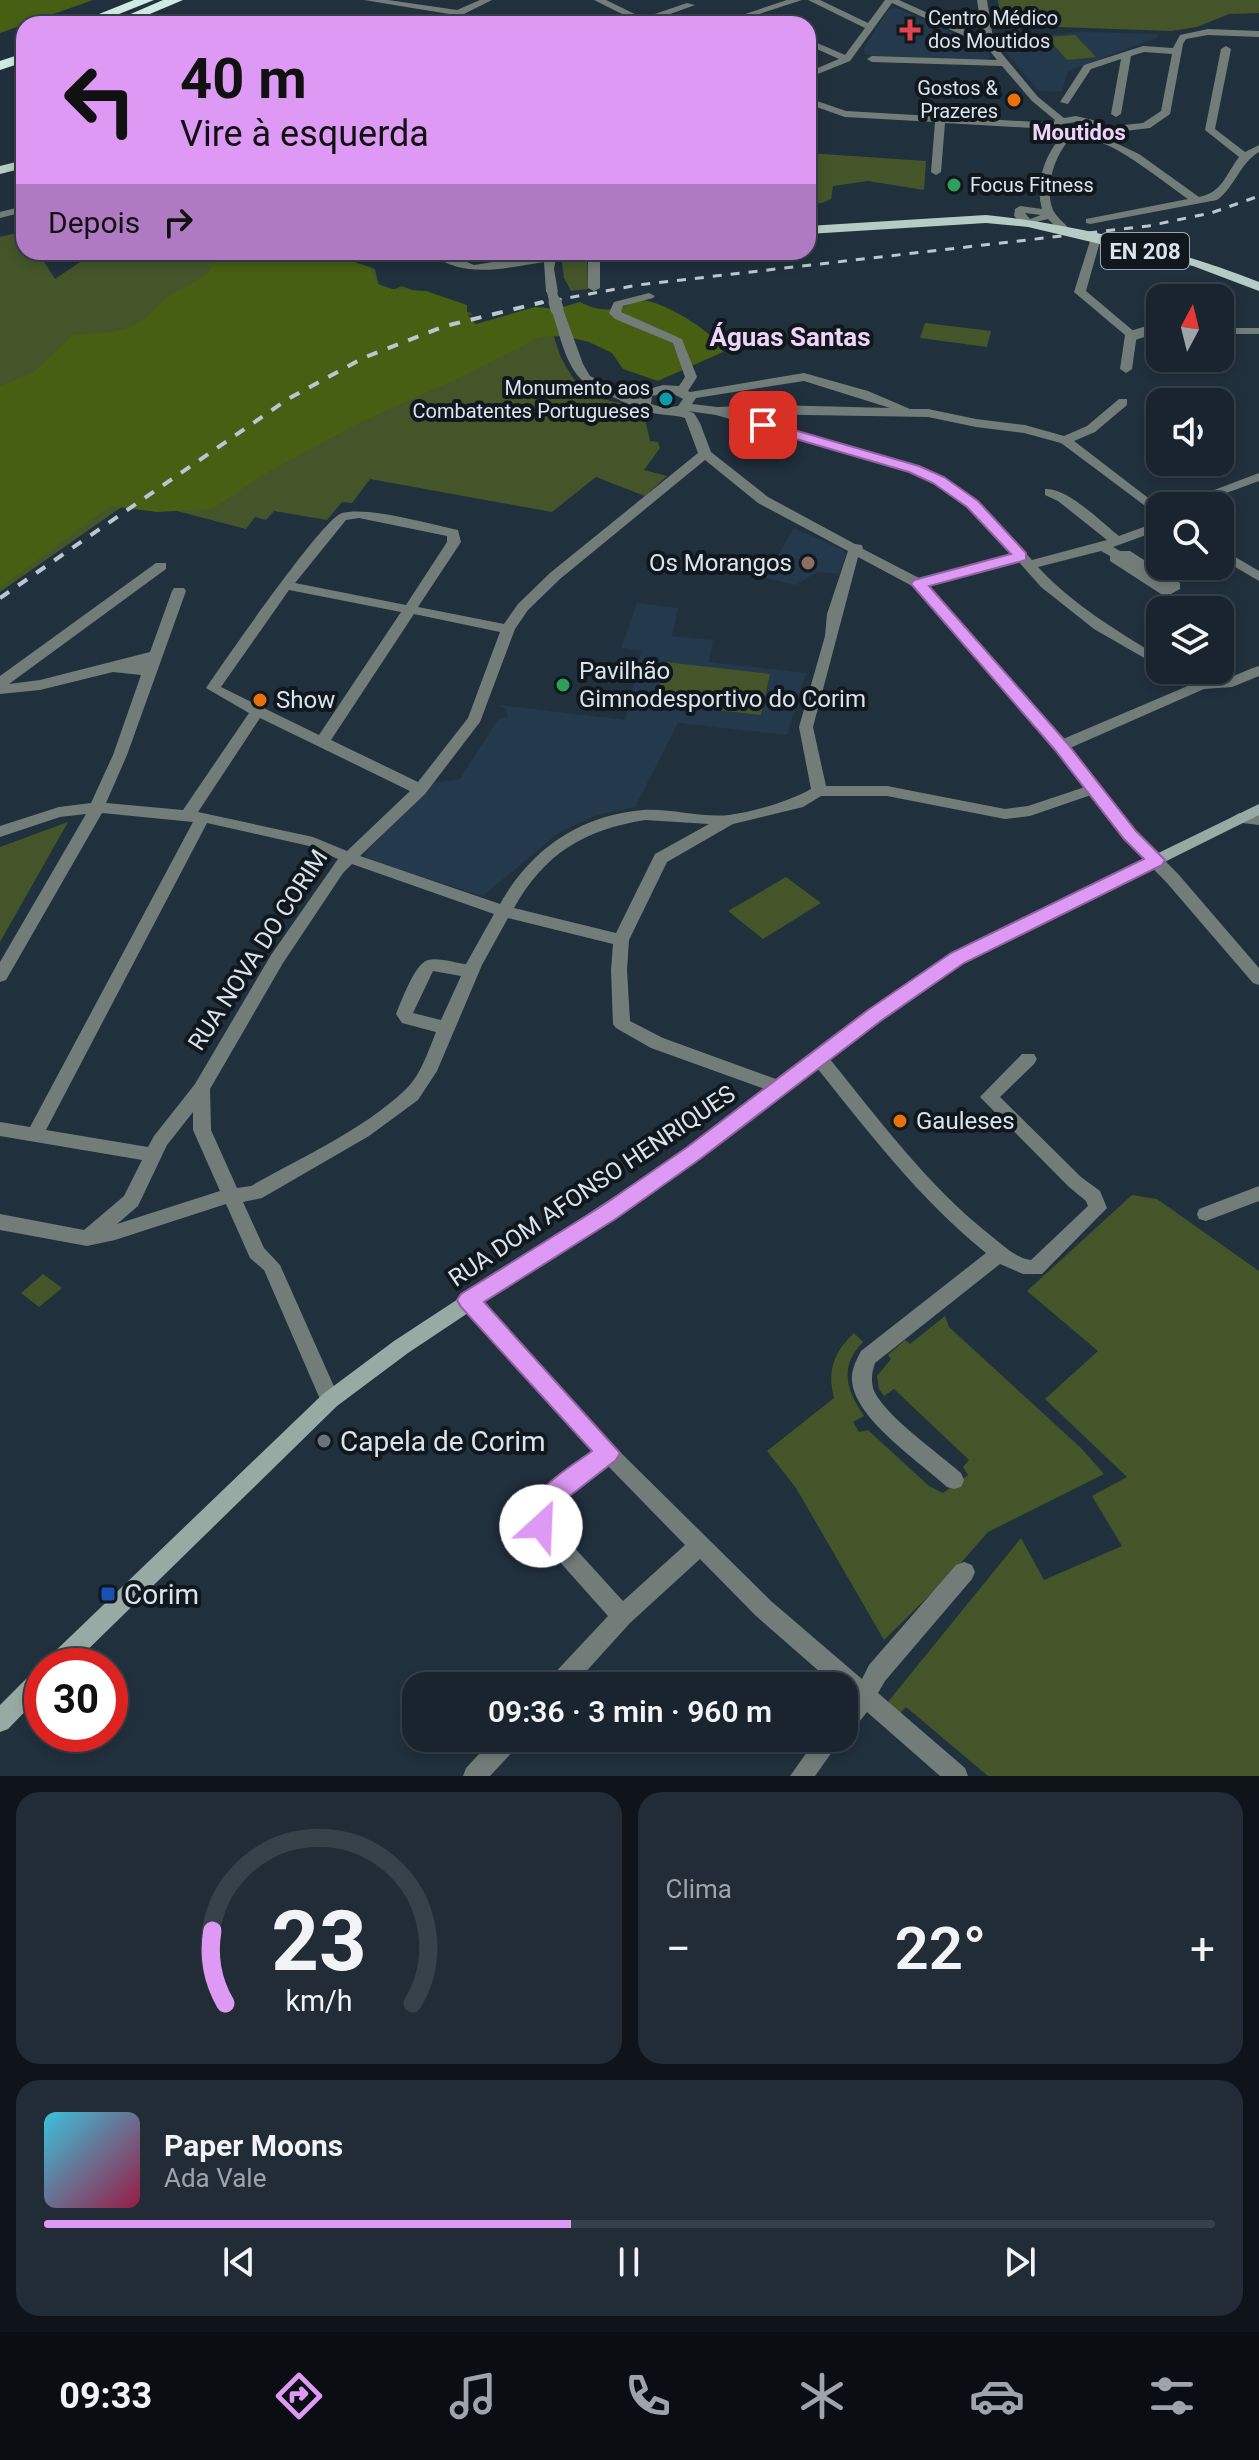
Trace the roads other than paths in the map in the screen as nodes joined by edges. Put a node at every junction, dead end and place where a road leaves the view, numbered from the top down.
1 (147, 0) edge
2 (176, 0) edge
3 (369, 0) edge
4 (487, 0) edge
5 (599, 0) edge
6 (797, 0) edge
7 (813, 0) edge
8 (982, 0) edge
9 (897, 1) edge
10 (690, 5) dead end
11 (458, 13) junction
12 (103, 16) edge
13 (133, 16) edge
14 (461, 16) edge
15 (632, 16) edge
16 (663, 16) edge
17 (744, 16) dead end
18 (869, 27) junction
19 (1259, 34) edge
20 (989, 44) junction
21 (816, 45) edge
22 (1226, 49) dead end
23 (1176, 51) junction
24 (1127, 54) junction
25 (847, 59) junction
26 (872, 59) dead end
27 (1006, 63) junction
28 (816, 72) edge
29 (1065, 102) dead end
30 (816, 104) edge
31 (1116, 114) dead end
32 (940, 120) junction
33 (1058, 124) junction
34 (1100, 134) junction
35 (1066, 137) junction
36 (1259, 148) edge
37 (1243, 155) junction
38 (936, 172) dead end
39 (1044, 194) junction
40 (1197, 201) junction
41 (1048, 213) junction
42 (1024, 216) junction
43 (1090, 221) dead end
44 (816, 230) edge
45 (1065, 230) junction
46 (1096, 238) junction
47 (454, 260) edge
48 (521, 260) edge
49 (550, 260) edge
50 (594, 260) edge
51 (1259, 287) edge
52 (594, 288) dead end
53 (649, 296) dead end
54 (562, 309) junction
55 (1146, 331) edge
56 (1234, 331) edge
57 (1259, 331) edge
58 (1131, 336) junction
59 (1126, 369) dead end
60 (650, 391) junction
61 (683, 401) junction
62 (1123, 402) dead end
63 (645, 404) junction
64 (773, 409) junction
65 (717, 411) junction
66 (914, 414) junction
67 (763, 425) junction
68 (1065, 440) junction
69 (705, 454) junction
70 (1259, 477) edge
71 (1259, 488) edge
72 (1050, 492) dead end
73 (1218, 492) edge
74 (1234, 497) edge
75 (1146, 502) edge
76 (1146, 530) edge
77 (1110, 543) junction
78 (857, 548) junction
79 (1119, 556) dead end
80 (1025, 561) junction
81 (1234, 561) edge
82 (161, 566) dead end
83 (1259, 577) edge
84 (919, 584) junction
85 (286, 585) junction
86 (179, 591) dead end
87 (408, 609) junction
88 (508, 629) junction
89 (156, 655) junction
90 (1146, 655) edge
91 (113, 668) junction
92 (1259, 670) edge
93 (151, 672) junction
94 (1202, 685) joint
95 (0, 686) edge
96 (257, 712) junction
97 (323, 740) junction
98 (1061, 746) junction
99 (1094, 789) junction
100 (420, 790) junction
101 (818, 791) junction
102 (96, 808) junction
103 (1259, 809) edge
104 (196, 816) junction
105 (1239, 818) junction
106 (728, 820) junction
107 (1259, 820) edge
108 (0, 832) edge
109 (347, 857) junction
110 (1156, 860) junction
111 (503, 911) junction
112 (621, 940) junction
113 (471, 971) junction
114 (0, 976) edge
115 (1259, 979) edge
116 (447, 1028) junction
117 (819, 1058) junction
118 (1028, 1059) dead end
119 (781, 1088) junction
120 (201, 1089) junction
121 (0, 1129) edge
122 (35, 1134) junction
123 (153, 1155) junction
124 (1259, 1193) edge
125 (230, 1196) junction
126 (131, 1201) junction
127 (1206, 1214) dead end
128 (0, 1222) edge
129 (148, 1222) junction
130 (87, 1238) junction
131 (1000, 1253) junction
132 (468, 1300) junction
133 (330, 1400) junction
134 (608, 1453) junction
135 (954, 1480) dead end
136 (700, 1545) junction
137 (964, 1572) dead end
138 (622, 1616) junction
139 (74, 1648) edge
140 (571, 1672) edge
141 (24, 1697) edge
142 (864, 1698) junction
143 (858, 1706) edge
144 (0, 1721) edge
145 (497, 1752) edge
146 (820, 1752) edge
147 (474, 1776) edge
148 (801, 1776) edge
149 (957, 1776) edge

1 - 12 highway
2 - 13 highway
3 - 11 street
4 - 11 street
5 - 15 street
6 - 17 street
7 - 18 street
8 - 20 street
9 - 18 street
9 - 20 street
10 - 16 street
11 - 14 street
18 - 25 street
19 - 23 street
20 - 27 street
21 - 25 street
22 - 37 street
23 - 24 street
23 - 34 street
24 - 29 street
24 - 31 street
25 - 28 street
26 - 27 street
27 - 33 street
30 - 32 street
32 - 33 street
32 - 38 street
33 - 34 street
33 - 35 street
34 - 35 street
34 - 40 street
35 - 39 street
36 - 37 street
37 - 40 street
39 - 41 street
39 - 42 street
40 - 43 street
41 - 42 street
41 - 45 street
42 - 44 main road, EN 208
42 - 45 main road, EN 208
45 - 46 main road, EN 208
46 - 51 main road, EN 208
46 - 58 street
47 - 48 street
49 - 54 street, bridge
50 - 52 street
53 - 61 street
54 - 60 street
54 - 63 street
55 - 58 street
56 - 57 street
58 - 59 street
60 - 61 street
60 - 63 street
61 - 63 street
61 - 65 street
61 - 66 street
61 - 69 street
62 - 68 street
64 - 65 street
64 - 66 street
64 - 67 street
65 - 67 street
66 - 68 street
67 - 80 street
68 - 75 street
69 - 78 street
69 - 88 street, RUA NOVA DO CORIM
70 - 73 street
71 - 74 street
72 - 77 street
76 - 77 street
77 - 79 street
77 - 80 street
78 - 84 street
78 - 101 street
80 - 84 street
80 - 90 street
81 - 83 street
82 - 95 street
84 - 98 street
85 - 87 street
85 - 87 street
85 - 96 street
86 - 89 street
87 - 88 street
87 - 97 street
88 - 100 street, RUA NOVA DO CORIM
89 - 91 street
89 - 93 street
91 - 93 street
91 - 95 street
92 - 94 street
93 - 102 street
94 - 98 street
96 - 97 street
96 - 104 street
97 - 100 street
98 - 99 street
99 - 101 street
99 - 110 street
100 - 109 street, RUA NOVA DO CORIM
101 - 106 street
102 - 104 street
102 - 108 street
102 - 114 street
103 - 105 main road, RUA DOM AFONSO HENRIQUES
104 - 109 street
104 - 122 street
105 - 107 street
105 - 110 main road, RUA DOM AFONSO HENRIQUES
106 - 111 street
106 - 112 street
109 - 111 street
109 - 120 street, RUA NOVA DO CORIM
110 - 115 street
110 - 117 main road, RUA DOM AFONSO HENRIQUES
111 - 112 street
111 - 113 street
112 - 119 street
113 - 116 street
113 - 116 street
116 - 125 street
117 - 119 main road, RUA DOM AFONSO HENRIQUES
117 - 131 street
118 - 131 street
119 - 132 main road, RUA DOM AFONSO HENRIQUES
120 - 123 street, RUA NOVA DO CORIM
120 - 125 street, RUA NOVA DO CORIM
121 - 122 street
122 - 123 street
123 - 126 street, RUA NOVA DO CORIM
124 - 127 street
125 - 129 street
125 - 133 street, RUA NOVA DO CORIM
126 - 129 street
126 - 130 street, RUA NOVA DO CORIM
128 - 130 street
129 - 130 street
131 - 135 street
132 - 133 main road, RUA DOM AFONSO HENRIQUES
132 - 134 street
133 - 139 main road, RUA DOM AFONSO HENRIQUES
134 - 136 street
134 - 138 street
136 - 138 street
136 - 142 street
137 - 142 street
138 - 140 street
141 - 144 main road
142 - 143 street
142 - 149 street
145 - 147 street
146 - 148 street

